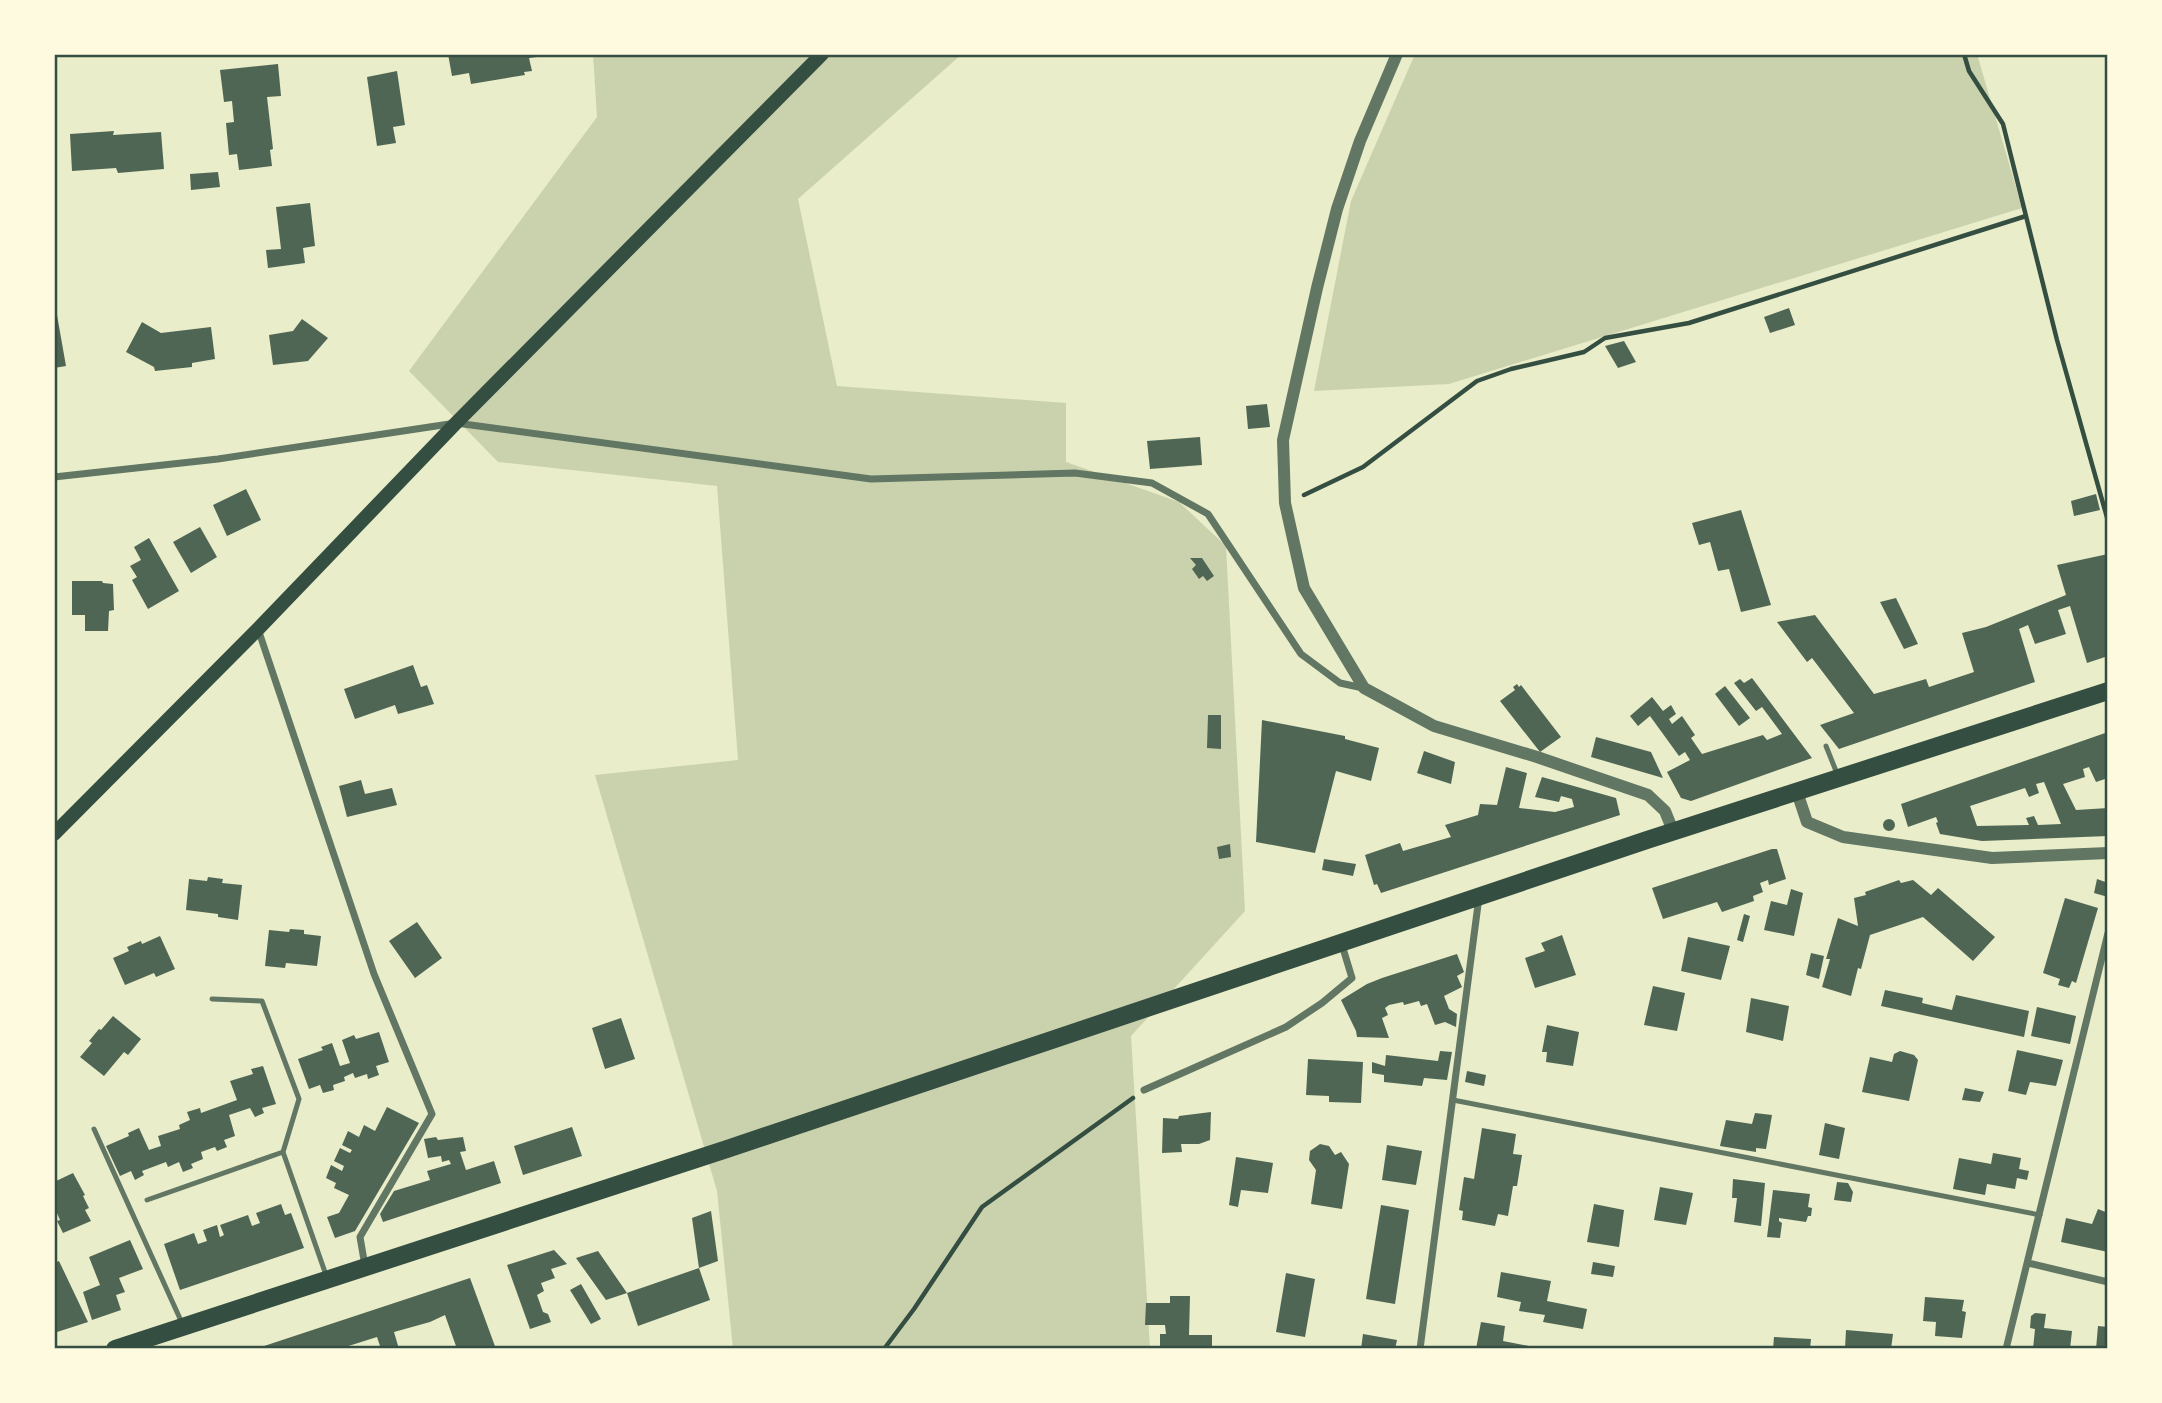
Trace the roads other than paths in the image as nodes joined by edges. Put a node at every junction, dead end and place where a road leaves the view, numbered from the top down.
1 (822, 54) edge
2 (1396, 54) edge
3 (456, 423) junction
4 (54, 477) edge
5 (258, 629) junction
6 (1364, 688) junction
7 (2108, 691) edge
8 (1826, 746) dead end
9 (1839, 779) junction
10 (1797, 792) junction
11 (1673, 831) junction
12 (54, 834) edge
13 (2108, 853) edge
14 (1479, 896) junction
15 (2108, 933) edge
16 (1341, 942) junction
17 (212, 999) dead end
18 (1144, 1090) road end
19 (1453, 1100) junction
20 (94, 1129) dead end
21 (283, 1152) junction
22 (147, 1200) dead end
23 (2040, 1214) junction
24 (2028, 1264) junction
25 (365, 1267) junction
26 (327, 1278) junction
27 (2108, 1282) edge
28 (183, 1326) junction
29 (115, 1349) edge
30 (1419, 1349) edge
31 (2006, 1349) edge

1 - 3 main road
2 - 6 street
3 - 4 street
3 - 5 main road
3 - 6 street
5 - 12 main road
5 - 25 street
6 - 11 street
7 - 9 main road
8 - 9 lane
9 - 10 main road
10 - 11 main road
10 - 13 street
11 - 14 main road
14 - 16 main road
14 - 19 street
15 - 23 street
16 - 18 street
16 - 25 main road
17 - 21 lane
19 - 23 lane
19 - 30 street
20 - 28 lane
21 - 22 lane
21 - 26 lane
23 - 24 street
24 - 27 street
24 - 31 street
25 - 26 main road
26 - 28 main road
28 - 29 main road

